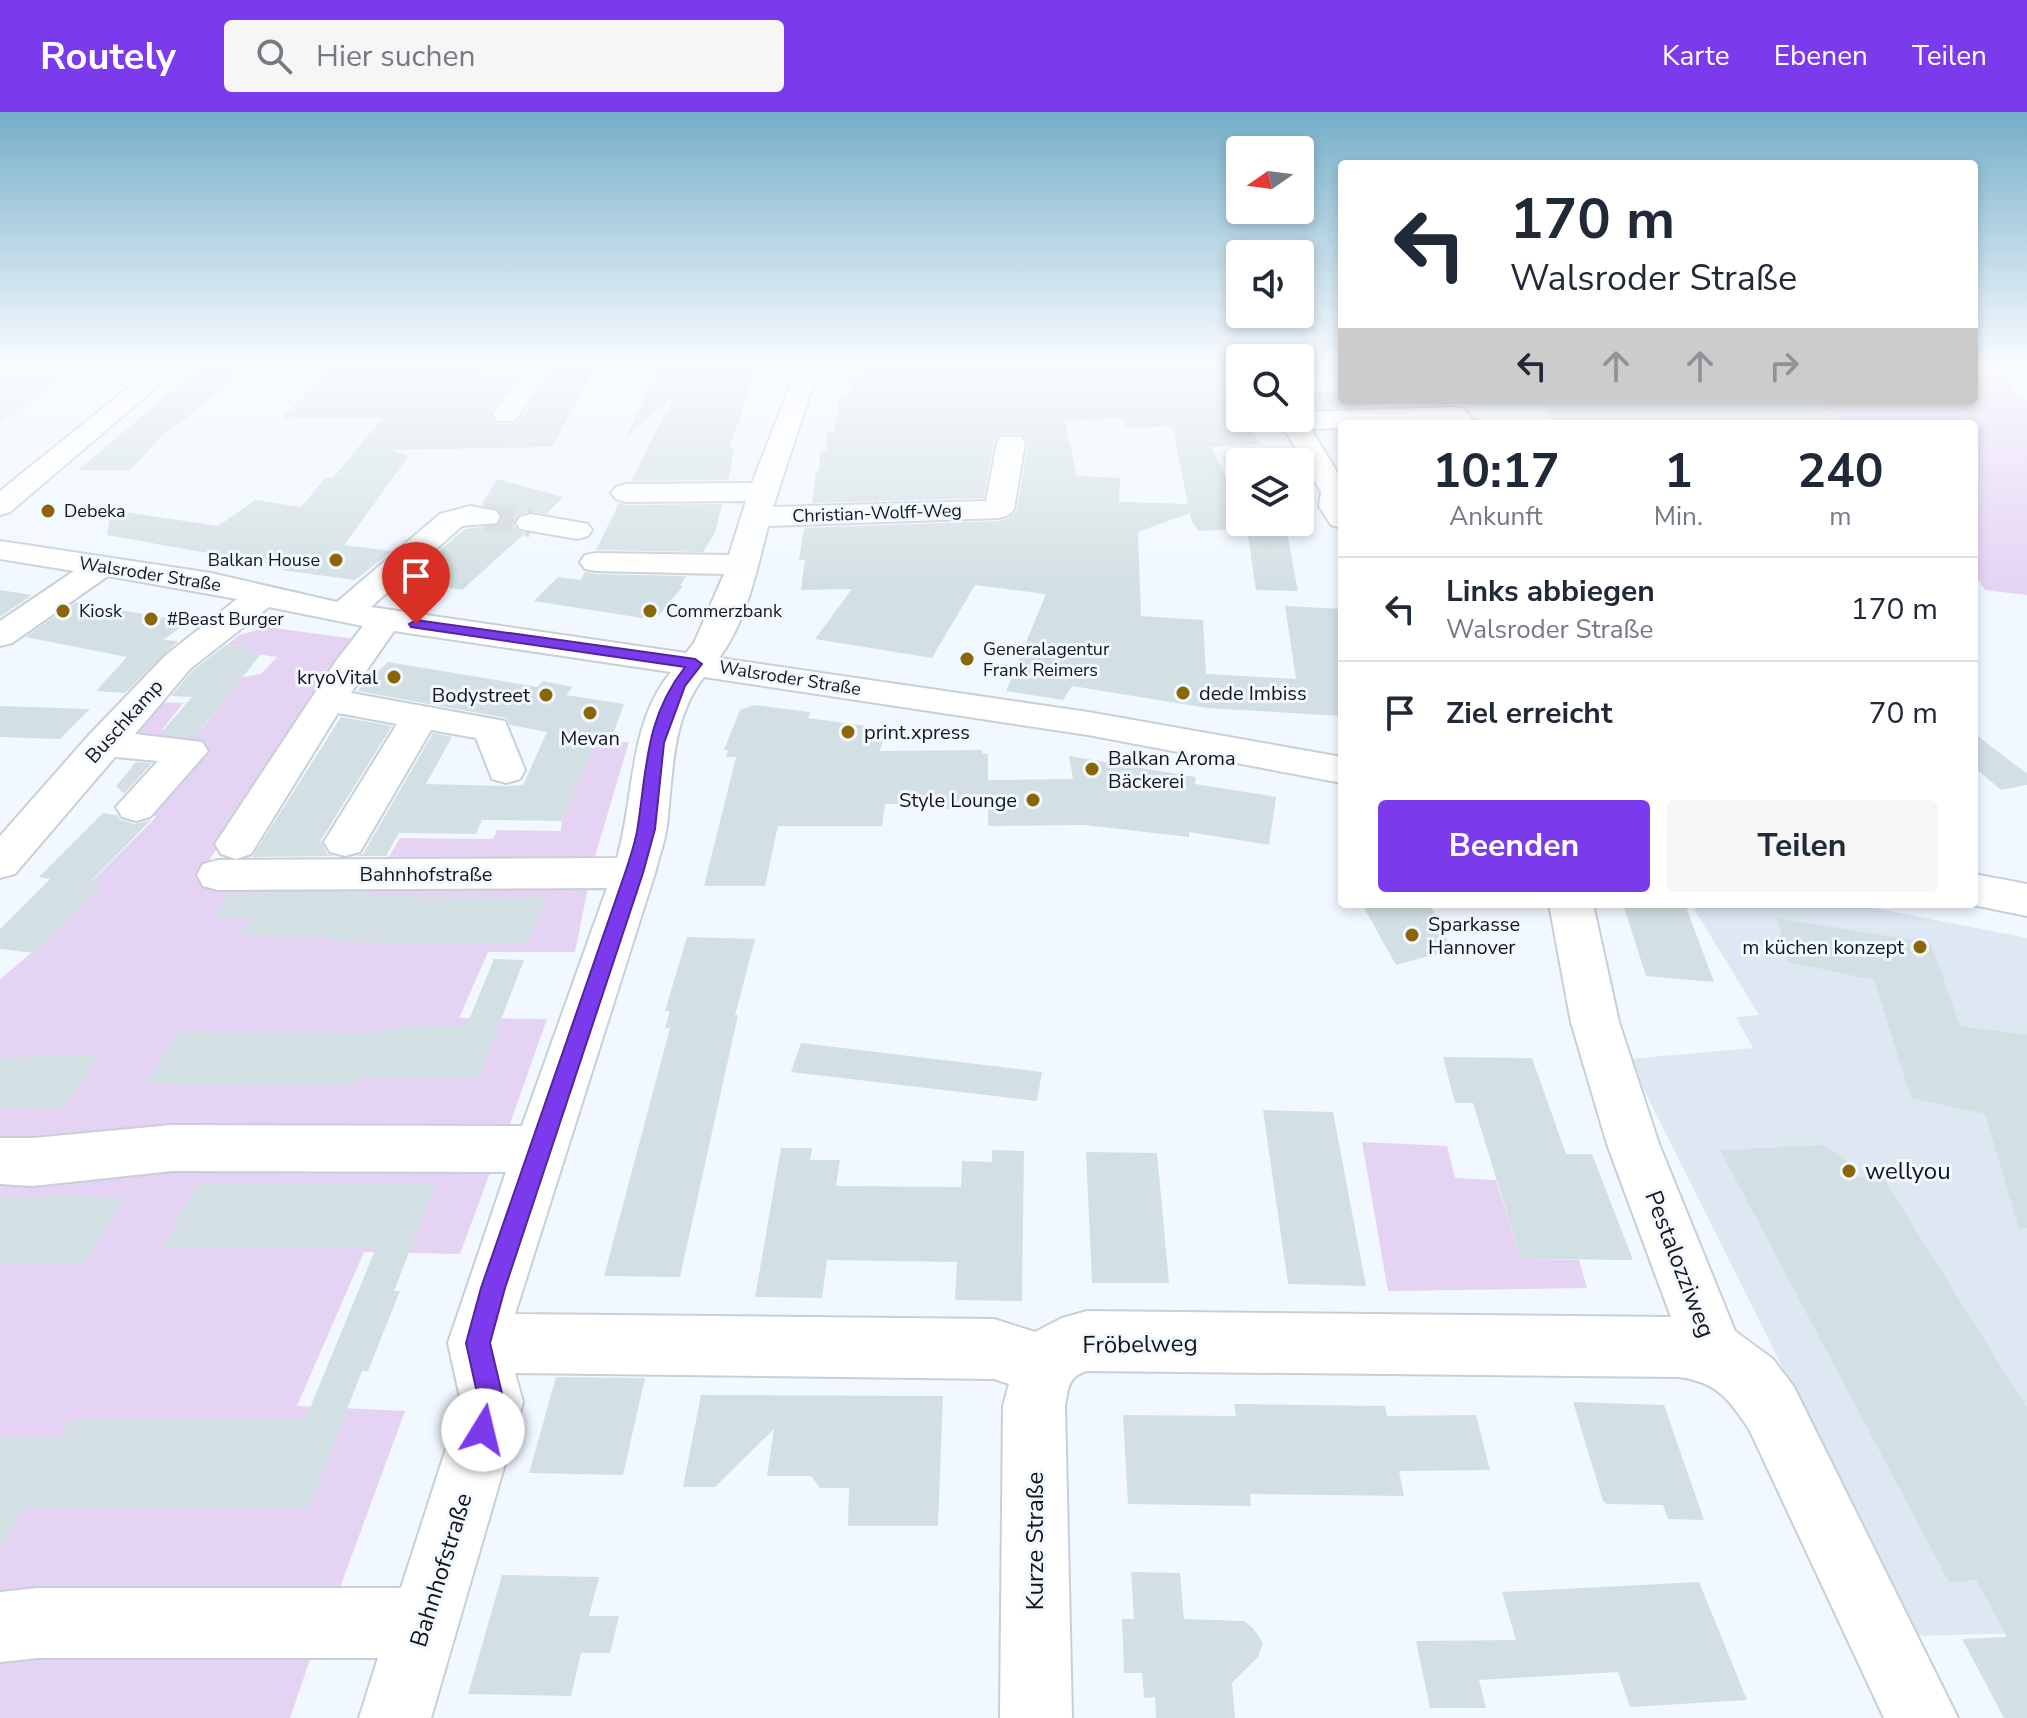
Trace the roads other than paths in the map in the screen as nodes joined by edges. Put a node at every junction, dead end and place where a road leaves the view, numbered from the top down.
1 (82, 438) edge
2 (782, 438) edge
3 (1308, 438) edge
4 (1011, 443) dead end
5 (1330, 464) edge
6 (682, 466) dead end
7 (764, 492) junction
8 (626, 493) dead end
9 (0, 506) edge
10 (1338, 512) edge
11 (485, 517) tunnel mouth
12 (531, 523) tunnel mouth
13 (577, 530) dead end
14 (0, 550) edge
15 (596, 562) dead end
16 (90, 564) junction
17 (742, 565) junction
18 (263, 595) junction
19 (344, 613) junction
20 (0, 614) edge
21 (386, 619) junction
22 (0, 638) edge
23 (0, 663) edge
24 (695, 664) junction
25 (329, 700) junction
26 (420, 716) junction
27 (102, 744) junction
28 (1338, 769) edge
29 (506, 770) dead end
30 (136, 807) dead end
31 (345, 842) dead end
32 (0, 863) edge
33 (634, 873) junction
34 (1978, 891) edge
35 (2027, 900) edge
36 (1572, 908) edge
37 (541, 1149) junction
38 (0, 1161) edge
39 (478, 1343) junction
40 (1714, 1352) junction
41 (1043, 1365) junction
42 (425, 1623) junction
43 (0, 1627) edge
44 (395, 1718) edge
45 (1036, 1718) edge
46 (1922, 1718) edge

1 - 9 street
2 - 7 street, Bahnhofstraße
3 - 5 street
4 - 7 street, Christian-Wolff-Weg
5 - 10 street
6 - 7 street
7 - 8 street
7 - 17 street, Bahnhofstraße
11 - 19 street
12 - 13 street
14 - 16 street, Walsroder Straße
15 - 17 street
16 - 18 street, Walsroder Straße
16 - 20 street
16 - 22 street
17 - 24 street, Bahnhofstraße
18 - 19 street, Walsroder Straße
18 - 27 street, Buschkamp
19 - 21 street, Walsroder Straße
21 - 24 street, Walsroder Straße
21 - 25 street
22 - 23 street
24 - 28 street, Walsroder Straße
24 - 33 street, Bahnhofstraße
25 - 26 street
25 - 33 street, Bahnhofstraße
26 - 29 street
26 - 31 street
27 - 30 street
27 - 32 street, Buschkamp
33 - 37 street, Bahnhofstraße
34 - 35 street
36 - 40 street, Pestalozziweg
37 - 38 street
37 - 39 street, Bahnhofstraße
39 - 41 street
39 - 42 street, Bahnhofstraße
40 - 41 street, Fröbelweg
40 - 46 street, Pestalozziweg
41 - 45 street, Kurze Straße
42 - 43 street
42 - 44 street, Bahnhofstraße

